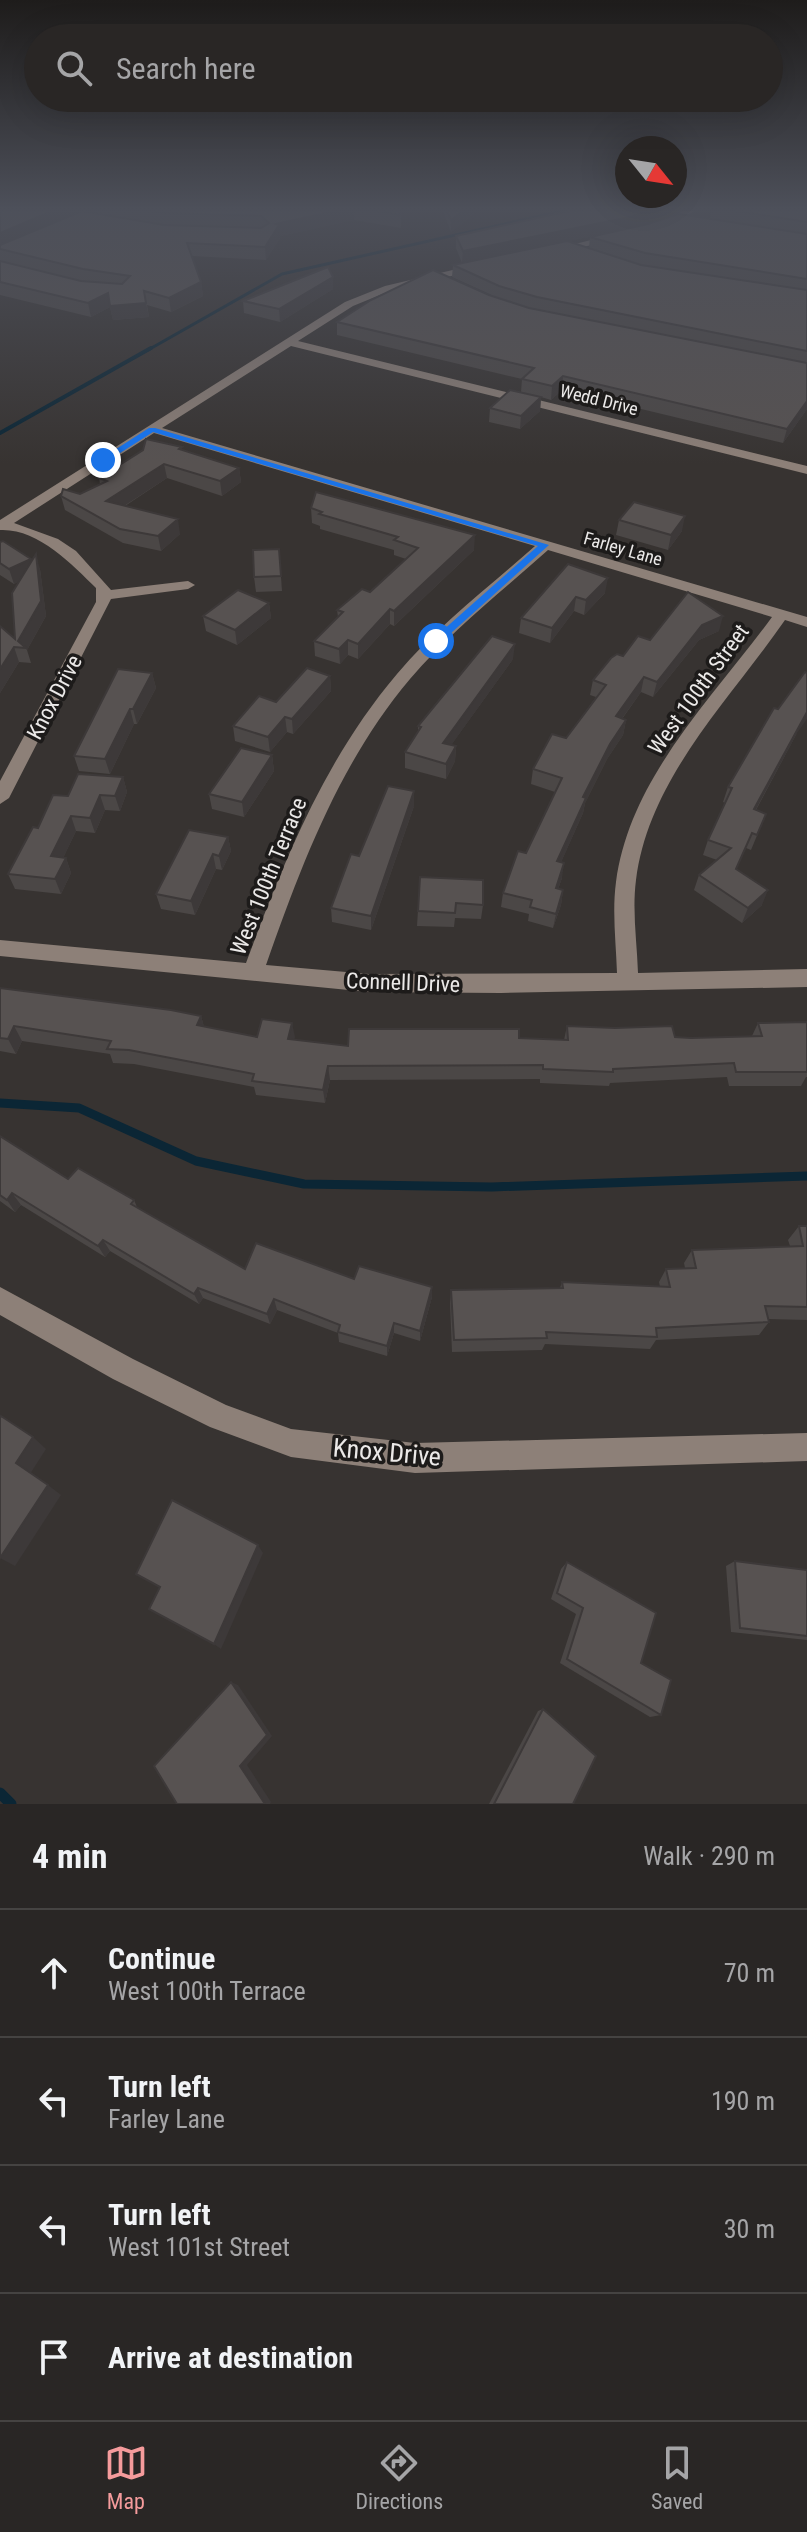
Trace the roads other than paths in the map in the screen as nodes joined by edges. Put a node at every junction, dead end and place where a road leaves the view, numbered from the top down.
1 (368, 295) edge
2 (289, 342) junction
3 (152, 429) junction
4 (807, 470) edge
5 (1, 525) edge
6 (545, 545) junction
7 (188, 585) dead end
8 (103, 595) junction
9 (781, 615) junction
10 (807, 622) edge
11 (0, 798) edge
12 (0, 948) edge
13 (253, 973) junction
14 (807, 978) edge
15 (628, 980) junction
16 (0, 1300) edge
17 (807, 1447) edge

1 - 2 street
2 - 3 street
2 - 4 street, Wedd Drive
3 - 5 street
3 - 6 street, Farley Lane
5 - 8 street
6 - 9 street, Farley Lane
6 - 13 street, West 100th Terrace
7 - 8 street
8 - 11 street, Knox Drive
9 - 10 street, Farley Lane
9 - 15 street, West 100th Street
12 - 13 street, Connell Drive
13 - 15 street, Connell Drive
14 - 15 street, Connell Drive
16 - 17 street, Knox Drive

